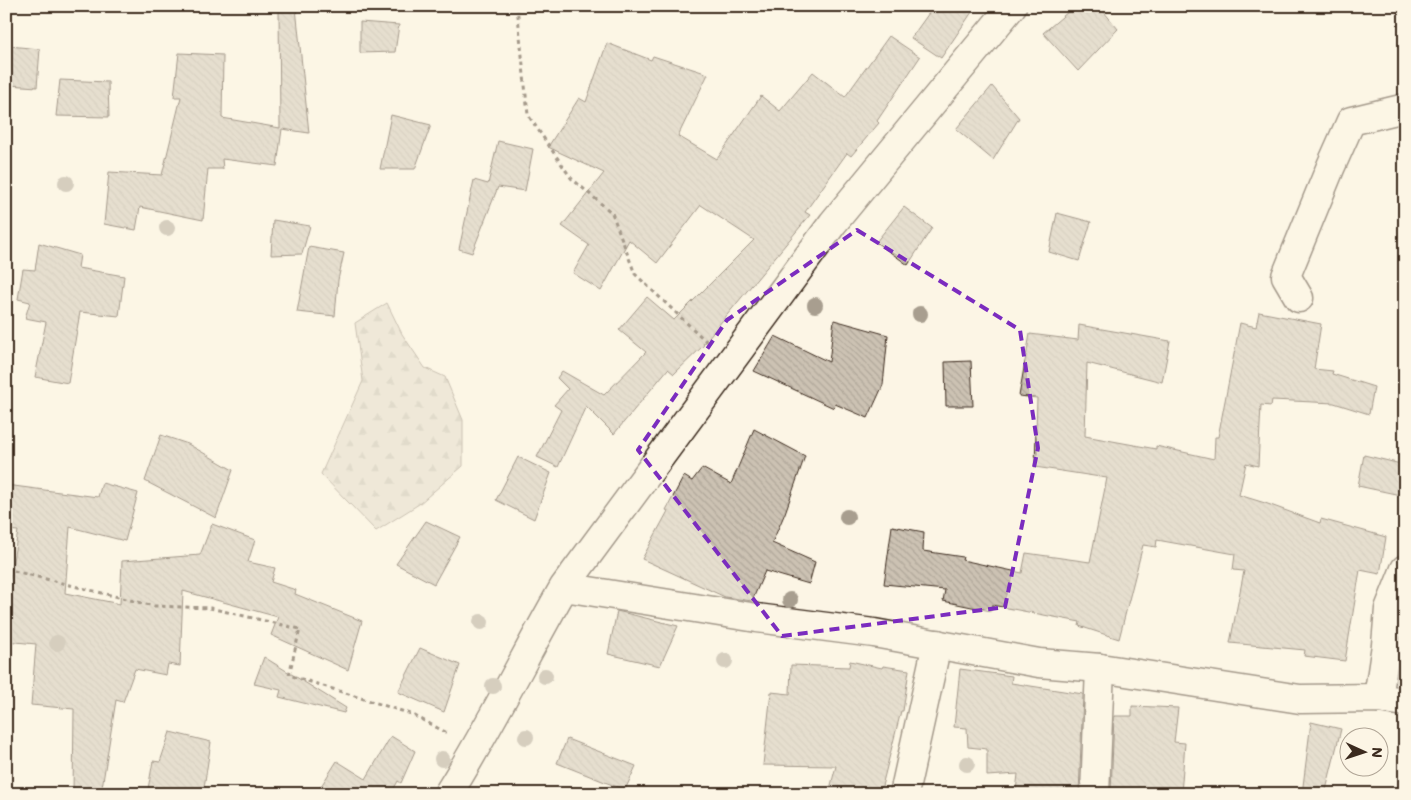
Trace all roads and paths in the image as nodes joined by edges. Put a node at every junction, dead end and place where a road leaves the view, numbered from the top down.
1 (517, 6) edge
2 (1012, 6) edge
3 (1403, 120) edge
4 (1299, 298) dead end
5 (729, 363) junction
6 (6, 569) edge
7 (1405, 570) edge
8 (564, 587) junction
9 (937, 644) junction
10 (1100, 668) junction
11 (1378, 698) junction
12 (1405, 702) edge
13 (467, 764) junction
14 (448, 794) edge
15 (904, 794) edge
16 (1095, 794) edge

1 - 5 path
2 - 5 street
3 - 4 street
5 - 8 street
6 - 13 path
7 - 11 street
8 - 9 street
8 - 13 street
9 - 10 street
9 - 15 street
10 - 11 street
10 - 16 street
11 - 12 street
13 - 14 street

